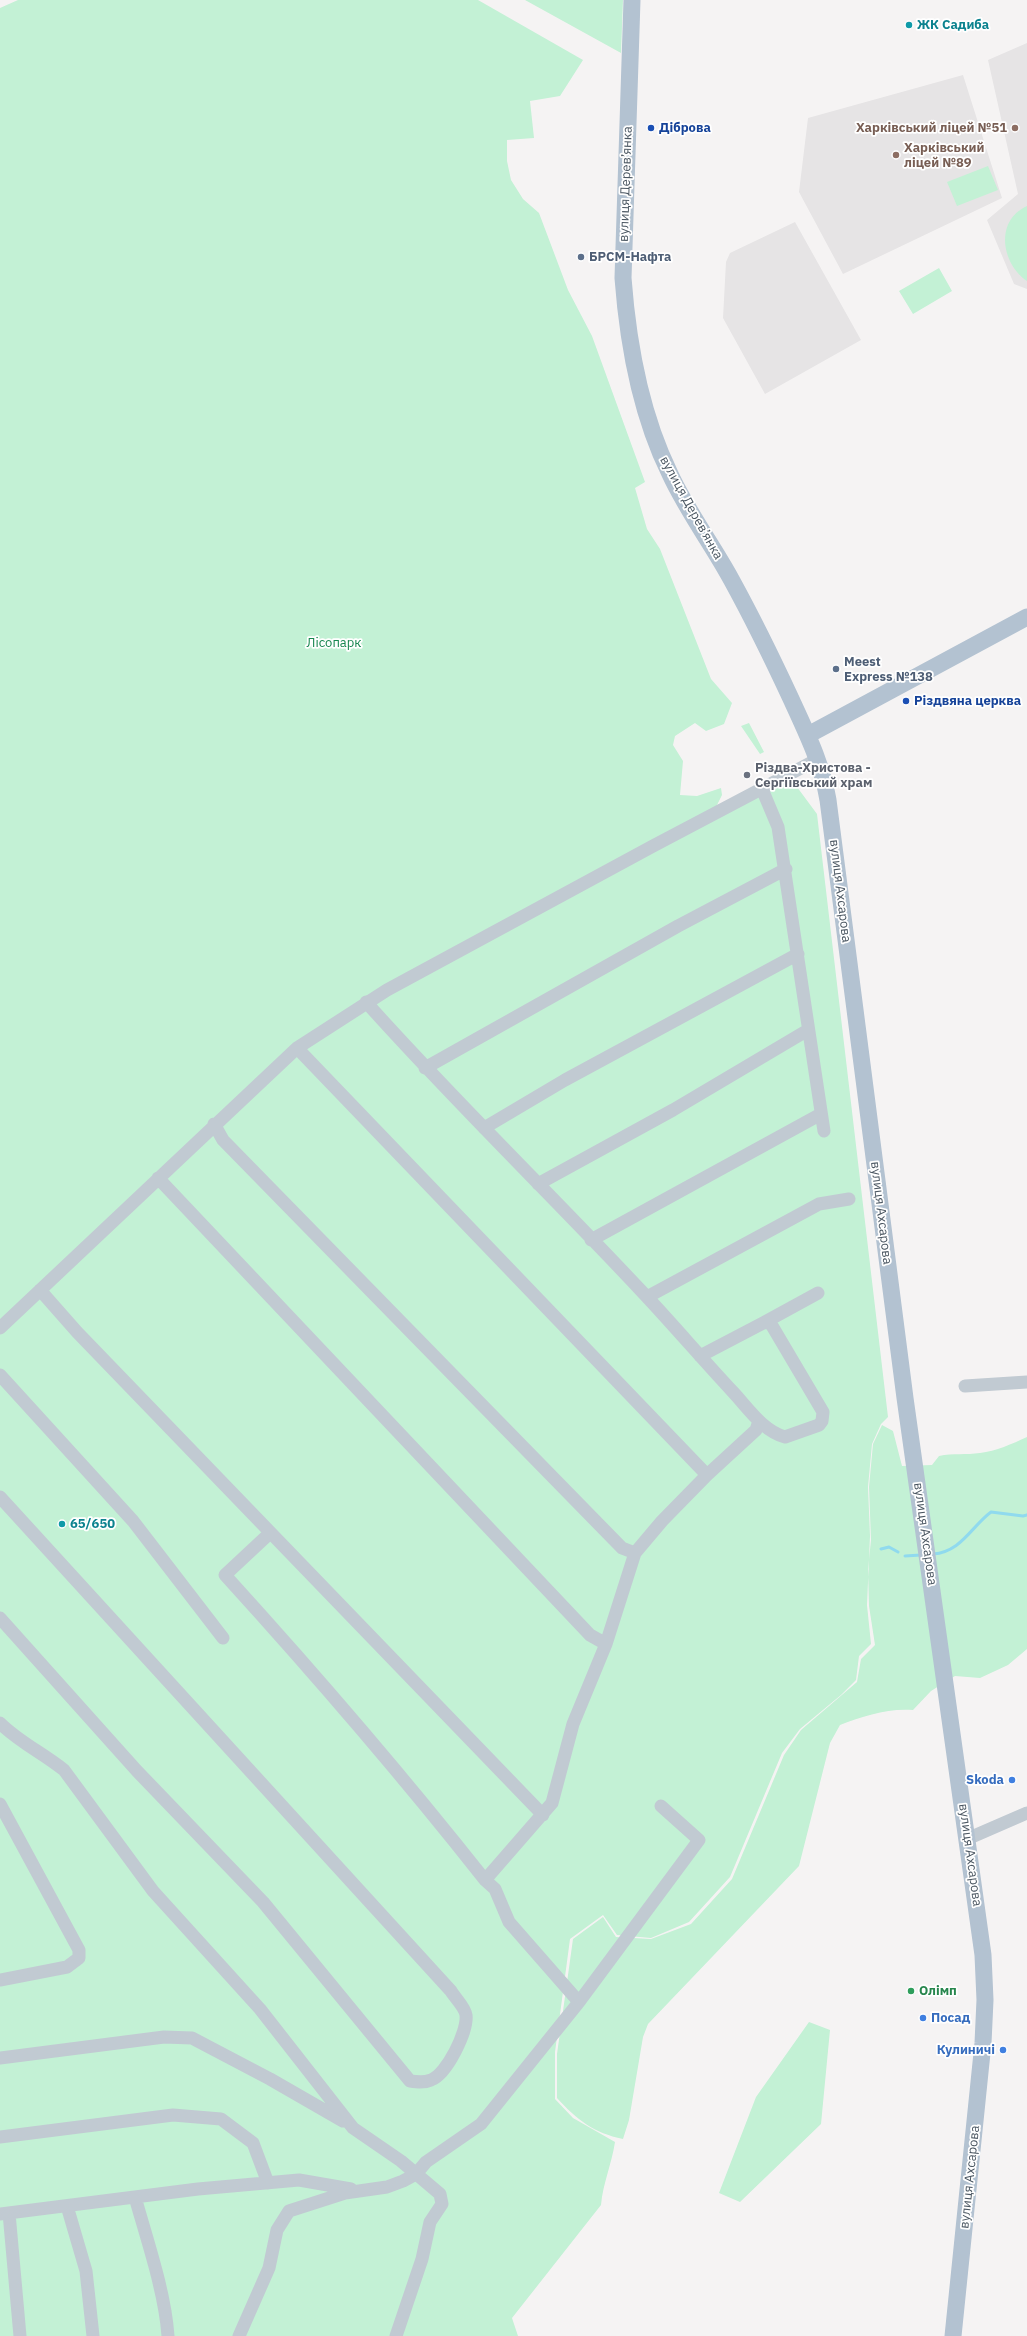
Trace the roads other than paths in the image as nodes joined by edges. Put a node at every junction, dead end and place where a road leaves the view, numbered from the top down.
1 (632, 0) edge
2 (1027, 617) edge
3 (808, 735) junction
4 (818, 759) junction
5 (762, 789) junction
6 (786, 869) junction
7 (798, 954) junction
8 (366, 1002) junction
9 (808, 1030) junction
10 (297, 1048) junction
11 (425, 1068) junction
12 (821, 1114) junction
13 (214, 1124) junction
14 (484, 1128) junction
15 (824, 1131) dead end
16 (158, 1178) junction
17 (538, 1184) junction
18 (849, 1199) dead end
19 (591, 1240) junction
20 (40, 1290) junction
21 (818, 1293) dead end
22 (647, 1297) junction
23 (765, 1322) junction
24 (0, 1328) edge
25 (700, 1356) junction
26 (0, 1375) edge
27 (1027, 1382) edge
28 (965, 1386) dead end
29 (759, 1421) junction
30 (707, 1475) junction
31 (0, 1497) edge
32 (270, 1533) junction
33 (635, 1553) junction
34 (0, 1618) edge
35 (223, 1638) dead end
36 (606, 1644) junction
37 (0, 1723) edge
38 (0, 1804) edge
39 (661, 1806) dead end
40 (1027, 1813) edge
41 (542, 1815) junction
42 (967, 1839) junction
43 (485, 1880) junction
44 (0, 1980) edge
45 (578, 2002) junction
46 (0, 2058) edge
47 (350, 2125) junction
48 (0, 2137) edge
49 (418, 2175) junction
50 (268, 2183) junction
51 (359, 2191) junction
52 (135, 2197) junction
53 (67, 2206) junction
54 (4, 2214) edge
55 (20, 2336) edge
56 (93, 2336) edge
57 (168, 2336) edge
58 (239, 2336) edge
59 (396, 2336) edge
60 (953, 2336) edge

1 - 3 main road, вулиця Дерев’янка
2 - 3 main road
3 - 4 main road, вулиця Ахсарова
4 - 5 street
4 - 42 main road, вулиця Ахсарова
5 - 6 street
5 - 8 street
6 - 7 street
6 - 11 street
7 - 9 street
7 - 14 street
8 - 10 street
8 - 11 street
9 - 12 street
9 - 17 street
10 - 13 street
10 - 30 street
11 - 14 street
12 - 15 street
12 - 19 street
13 - 16 street
13 - 33 street
14 - 17 street
16 - 20 street
16 - 36 street
17 - 19 street
18 - 22 street
19 - 22 street
20 - 24 street
20 - 32 street
21 - 23 street
22 - 25 street
23 - 25 street
23 - 29 street
25 - 29 street
26 - 35 street
27 - 28 street
29 - 30 street
30 - 33 street
31 - 34 street
32 - 41 street
32 - 43 street
33 - 36 street
36 - 41 street
37 - 47 street
38 - 44 street
39 - 45 street
40 - 42 street
41 - 43 street
42 - 60 main road, вулиця Ахсарова
43 - 45 street
45 - 49 street
46 - 47 street
47 - 49 street
48 - 50 street
49 - 51 street
49 - 59 street
50 - 51 street
50 - 52 street
51 - 58 street
52 - 53 street
52 - 57 street
53 - 54 street
53 - 56 street
54 - 55 street

